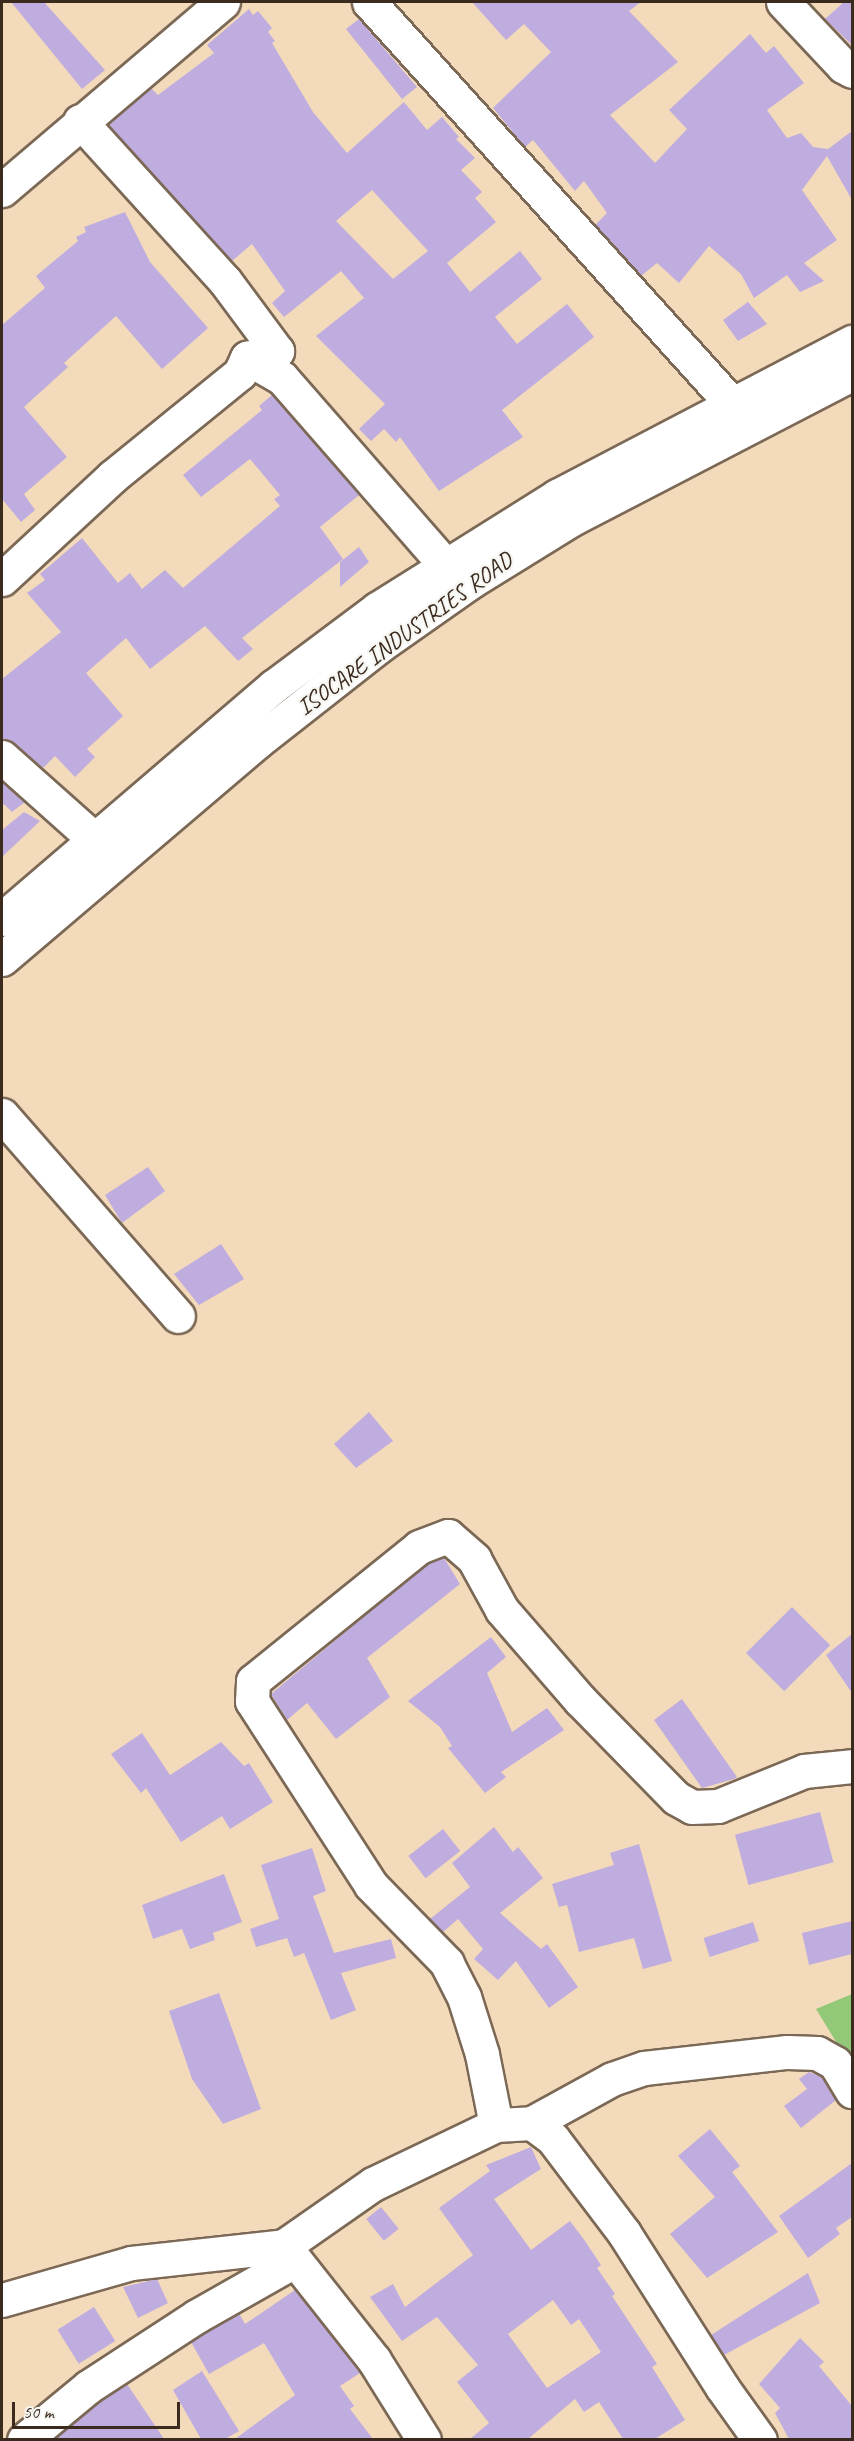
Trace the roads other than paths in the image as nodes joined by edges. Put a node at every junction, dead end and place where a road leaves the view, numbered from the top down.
1 (223, 2) edge
2 (369, 2) edge
3 (783, 2) edge
4 (852, 71) edge
5 (80, 121) junction
6 (2, 190) edge
7 (852, 342) edge
8 (247, 357) junction
9 (852, 374) edge
10 (732, 404) junction
11 (444, 564) junction
12 (2, 579) edge
13 (2, 757) edge
14 (94, 839) junction
15 (2, 919) edge
16 (2, 959) edge
17 (2, 1115) edge
18 (178, 1316) dead end
19 (852, 1766) edge
20 (852, 2091) edge
21 (532, 2123) junction
22 (496, 2125) junction
23 (289, 2253) junction
24 (2, 2300) edge
25 (24, 2439) edge
26 (424, 2439) edge
27 (760, 2439) edge

1 - 5 street
2 - 10 street
3 - 4 street
5 - 6 street
5 - 8 street
7 - 10 street, ISOCARE INDUSTRIES ROAD
8 - 11 street
8 - 12 street
9 - 16 street, ISOCARE INDUSTRIES ROAD
10 - 11 street, ISOCARE INDUSTRIES ROAD
11 - 14 street, ISOCARE INDUSTRIES ROAD
13 - 14 street
14 - 15 street, ISOCARE INDUSTRIES ROAD
17 - 18 street
19 - 22 street
20 - 21 street
21 - 22 street
21 - 27 street
22 - 23 street
23 - 24 street
23 - 25 street
23 - 26 street

